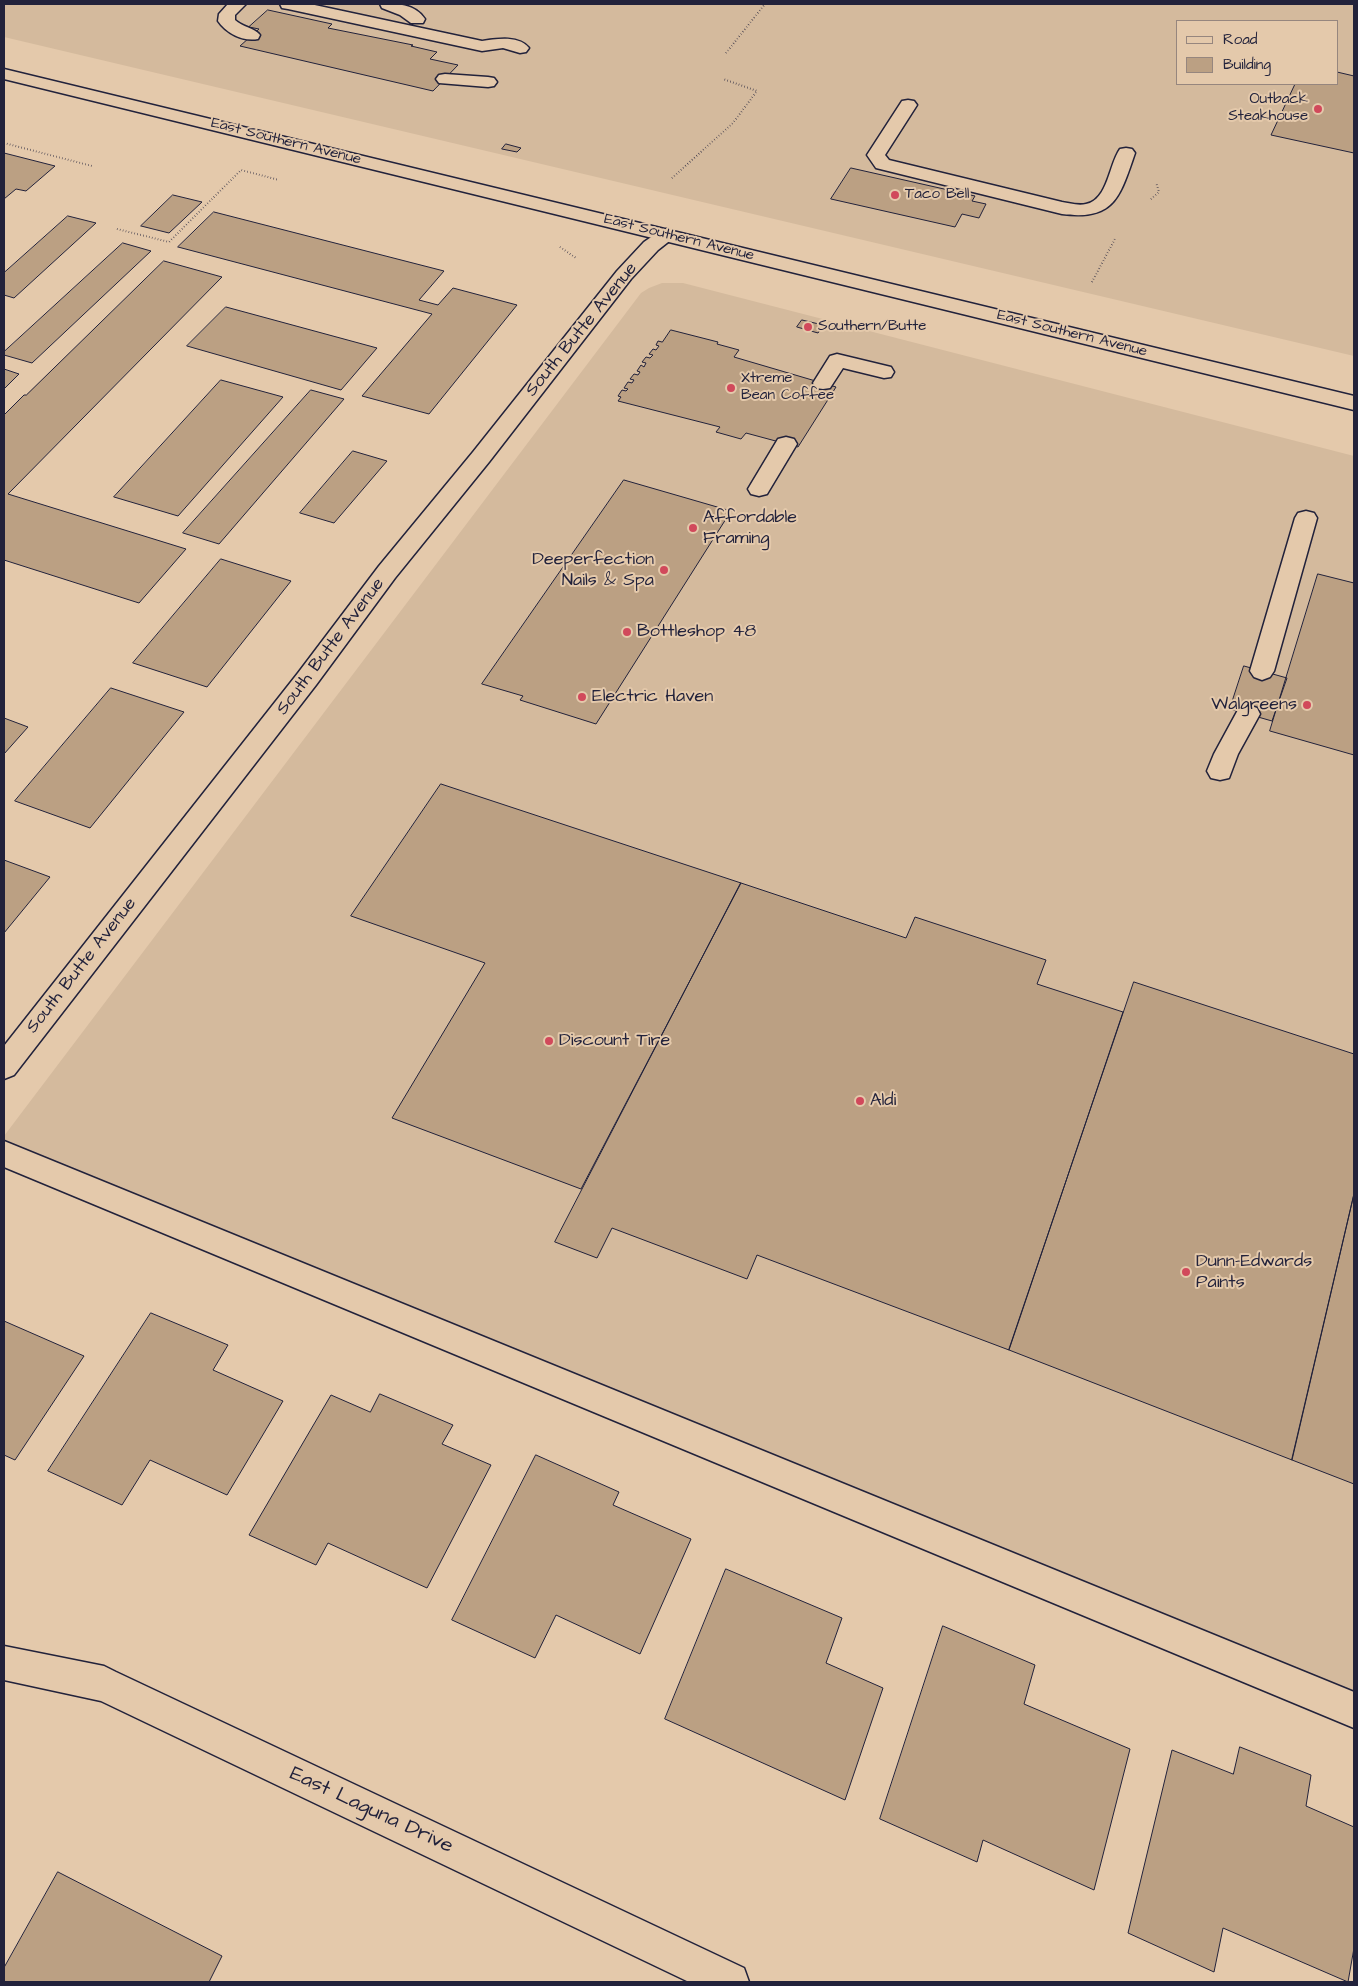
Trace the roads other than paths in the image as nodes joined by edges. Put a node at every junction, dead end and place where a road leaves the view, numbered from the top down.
1 (238, 4) edge
2 (288, 4) edge
3 (344, 4) edge
4 (388, 4) edge
5 (417, 19) junction
6 (252, 35) dead end
7 (4, 74) edge
8 (445, 78) dead end
9 (488, 82) dead end
10 (908, 105) dead end
11 (1126, 153) dead end
12 (667, 235) junction
13 (884, 372) dead end
14 (823, 383) dead end
15 (1354, 403) edge
16 (786, 444) dead end
17 (759, 489) dead end
18 (1306, 518) dead end
19 (1262, 671) dead end
20 (1248, 714) dead end
21 (1220, 771) dead end
22 (4, 1067) edge
23 (4, 1154) edge
24 (4, 1663) edge
25 (1354, 1710) edge
26 (730, 1982) edge

1 - 6 street
2 - 5 street
3 - 5 street
4 - 5 street
7 - 12 street, East Southern Avenue
8 - 9 street
10 - 11 street
12 - 15 street, East Southern Avenue
12 - 22 street, South Butte Avenue
13 - 14 street
16 - 17 street
18 - 19 street
20 - 21 street
23 - 25 street
24 - 26 street, East Laguna Drive

